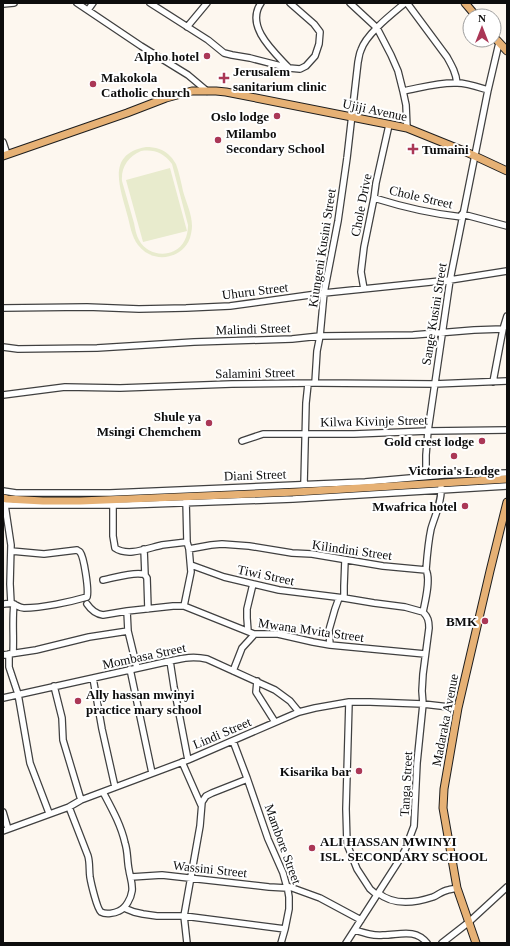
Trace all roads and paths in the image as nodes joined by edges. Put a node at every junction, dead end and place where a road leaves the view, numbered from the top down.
1 (14, 3) edge
2 (78, 3) edge
3 (93, 3) edge
4 (150, 3) edge
5 (207, 3) edge
6 (261, 3) edge
7 (290, 3) edge
8 (350, 3) edge
9 (406, 3) edge
10 (3, 4) edge
11 (88, 10) junction
12 (187, 28) junction
13 (377, 28) junction
14 (498, 48) edge
15 (289, 68) junction
16 (457, 83) junction
17 (207, 90) junction
18 (488, 90) junction
19 (403, 91) junction
20 (352, 117) junction
21 (389, 125) junction
22 (408, 128) junction
23 (3, 142) edge
24 (5, 155) edge
25 (475, 157) junction
26 (507, 171) edge
27 (374, 198) junction
28 (462, 216) junction
29 (507, 226) edge
30 (507, 271) edge
31 (450, 280) junction
32 (364, 289) junction
33 (324, 293) junction
34 (3, 308) edge
35 (507, 316) edge
36 (503, 329) junction
37 (442, 332) junction
38 (320, 336) junction
39 (3, 347) edge
40 (507, 381) edge
41 (493, 382) junction
42 (315, 383) junction
43 (308, 384) junction
44 (434, 384) junction
45 (3, 395) edge
46 (507, 430) edge
47 (428, 431) junction
48 (305, 434) junction
49 (242, 441) dead end
50 (507, 473) edge
51 (426, 476) junction
52 (507, 479) edge
53 (304, 484) junction
54 (441, 486) junction
55 (507, 486) edge
56 (3, 491) edge
57 (186, 500) junction
58 (5, 502) edge
59 (507, 502) edge
60 (113, 506) junction
61 (187, 542) junction
62 (144, 549) junction
63 (189, 549) junction
64 (11, 551) junction
65 (345, 560) junction
66 (191, 565) junction
67 (426, 570) junction
68 (145, 575) junction
69 (103, 580) dead end
70 (253, 584) junction
71 (342, 598) junction
72 (3, 604) edge
73 (12, 604) junction
74 (87, 604) dead end
75 (184, 606) junction
76 (148, 609) junction
77 (127, 611) junction
78 (423, 612) junction
79 (128, 631) junction
80 (248, 631) junction
81 (254, 634) junction
82 (330, 645) junction
83 (8, 654) edge
84 (426, 654) junction
85 (170, 661) junction
86 (137, 668) junction
87 (130, 670) junction
88 (233, 671) junction
89 (93, 678) junction
90 (257, 682) junction
91 (54, 686) junction
92 (18, 694) junction
93 (3, 698) edge
94 (349, 702) junction
95 (424, 704) junction
96 (458, 708) junction
97 (299, 712) junction
98 (275, 722) junction
99 (233, 741) junction
100 (185, 761) junction
101 (152, 774) junction
102 (247, 778) junction
103 (115, 787) junction
104 (103, 792) junction
105 (81, 800) junction
106 (201, 805) junction
107 (69, 807) junction
108 (3, 812) edge
109 (49, 813) junction
110 (6, 830) edge
111 (131, 877) junction
112 (191, 878) junction
113 (287, 887) junction
114 (507, 887) edge
115 (457, 888) junction
116 (378, 894) junction
117 (124, 908) junction
118 (184, 916) junction
119 (361, 920) junction
120 (469, 922) junction
121 (285, 929) junction
122 (355, 930) junction
123 (187, 943) edge
124 (281, 943) edge
125 (346, 943) edge
126 (427, 943) edge
127 (442, 943) edge
128 (476, 943) edge

1 - 10 street
2 - 11 street
3 - 11 street
4 - 12 street
5 - 12 street
6 - 15 street
7 - 15 street
8 - 13 street
9 - 13 street, Kiungeni Kusini Street
9 - 16 street
11 - 17 street
12 - 15 street
13 - 19 street
13 - 20 street, Kiungeni Kusini Street
14 - 18 street, Sange Kusini Street
16 - 18 street
16 - 19 street
17 - 20 main road, Ujiji Avenue
17 - 24 main road, Ujiji Avenue
18 - 25 street, Sange Kusini Street
19 - 22 street
20 - 21 main road, Ujiji Avenue
20 - 33 street, Kiungeni Kusini Street
21 - 22 main road, Ujiji Avenue
21 - 27 street, Chole Drive
22 - 25 main road, Ujiji Avenue
23 - 24 street
25 - 26 main road, Ujiji Avenue
25 - 28 street, Sange Kusini Street
27 - 28 street, Chole Street
27 - 32 street, Chole Drive
28 - 29 street, Chole Street
28 - 31 street, Sange Kusini Street
30 - 31 street, Uhuru Street
31 - 32 street, Uhuru Street
31 - 37 street, Sange Kusini Street
32 - 33 street, Uhuru Street
33 - 34 street, Uhuru Street
33 - 38 street, Kiungeni Kusini Street
35 - 36 street
36 - 37 street, Malindi Street
36 - 41 street
37 - 38 street, Malindi Street
37 - 44 street, Sange Kusini Street
38 - 39 street, Malindi Street
38 - 42 street, Kiungeni Kusini Street
40 - 41 street, Salamini Street
41 - 44 street, Salamini Street
42 - 43 street, Salamini Street
42 - 44 street, Salamini Street
43 - 45 street, Salamini Street
43 - 48 street
44 - 47 street, Sange Kusini Street
46 - 47 street, Kilwa Kivinje Street
47 - 48 street, Kilwa Kivinje Street
47 - 51 street, Sange Kusini Street
48 - 49 street, Kilwa Kivinje Street
48 - 53 street
50 - 51 street, Diani Street
51 - 53 street, Diani Street
52 - 54 main road
53 - 56 street, Diani Street
54 - 55 street
54 - 57 main road
54 - 67 street
57 - 58 main road
57 - 60 street
57 - 61 street
58 - 60 street
58 - 64 street
59 - 96 main road, Madaraka Avenue
60 - 62 street
61 - 62 street
61 - 63 street
62 - 68 street
63 - 65 street, Kilindini Street
63 - 66 street
64 - 73 street
64 - 73 street
65 - 67 street, Kilindini Street
65 - 71 street
66 - 70 street, Tiwi Street
66 - 75 street
67 - 78 street
68 - 69 street
68 - 76 street
70 - 71 street, Tiwi Street
70 - 80 street
71 - 78 street, Tiwi Street
71 - 82 street
72 - 73 street
73 - 83 street
74 - 77 street, Mwana Mvita Street
75 - 76 street, Mwana Mvita Street
75 - 80 street, Mwana Mvita Street
76 - 77 street, Mwana Mvita Street
77 - 79 street
78 - 84 street
79 - 83 street
79 - 86 street
80 - 81 street, Mwana Mvita Street
81 - 82 street, Mwana Mvita Street
81 - 88 street
82 - 84 street, Mwana Mvita Street
83 - 92 street
84 - 95 street
85 - 86 street, Mombasa Street
85 - 88 street, Mombasa Street
85 - 100 street
86 - 87 street, Mombasa Street
87 - 89 street, Mombasa Street
87 - 101 street
88 - 90 street, Mombasa Street
89 - 91 street, Mombasa Street
89 - 103 street
90 - 97 street, Mombasa Street
90 - 98 street
91 - 92 street, Mombasa Street
91 - 105 street
92 - 93 street, Mombasa Street
92 - 109 street
94 - 95 street, Lindi Street
94 - 97 street, Lindi Street
94 - 116 street
95 - 96 street, Lindi Street
95 - 116 street, Tanga Street
96 - 115 main road, Madaraka Avenue
97 - 98 street, Lindi Street
98 - 99 street, Lindi Street
99 - 100 street, Lindi Street
99 - 102 street, Mambore Street
100 - 101 street, Lindi Street
100 - 106 street
101 - 103 street, Lindi Street
102 - 106 street
102 - 113 street, Mambore Street
103 - 104 street, Lindi Street
104 - 105 street, Lindi Street
104 - 111 street
105 - 107 street, Lindi Street
106 - 112 street
107 - 109 street, Lindi Street
107 - 117 street
108 - 110 street
109 - 110 street, Lindi Street
111 - 112 street, Wassini Street
111 - 117 street
112 - 113 street, Wassini Street
112 - 118 street
113 - 119 street, Wassini Street
113 - 121 street, Mambore Street
114 - 120 street
115 - 116 street
115 - 120 main road, Madaraka Avenue
116 - 119 street, Tanga Street
117 - 118 street
118 - 121 street
118 - 123 street
119 - 122 street, Tanga Street
120 - 127 street
120 - 128 main road, Madaraka Avenue
121 - 124 street, Mambore Street
122 - 125 street, Tanga Street
122 - 126 street

